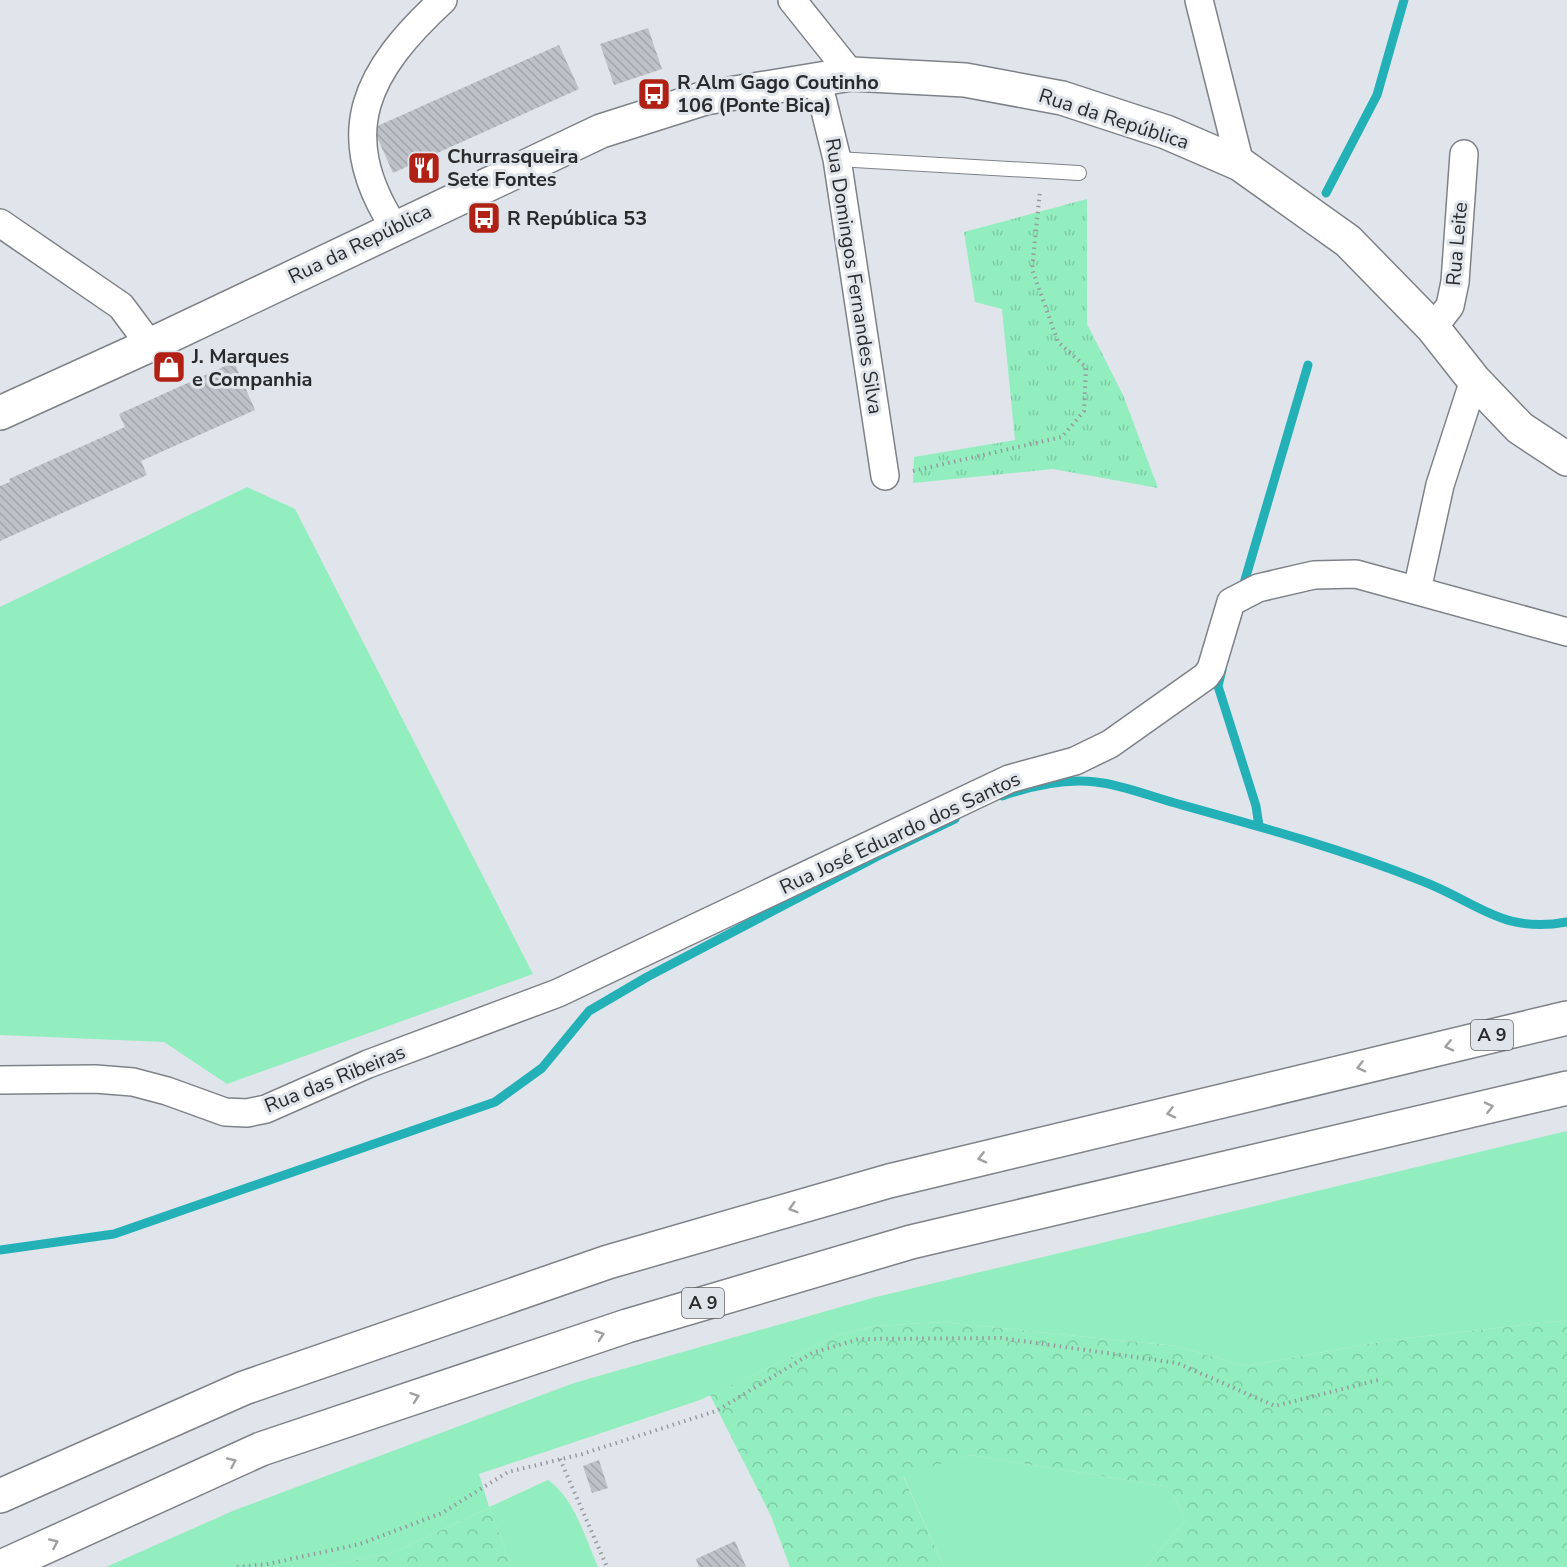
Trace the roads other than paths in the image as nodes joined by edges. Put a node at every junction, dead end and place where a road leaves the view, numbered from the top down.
1 (443, 0) edge
2 (792, 0) edge
3 (1199, 0) edge
4 (851, 74) junction
5 (817, 78) junction
6 (1464, 154) dead end
7 (837, 159) junction
8 (1240, 164) junction
9 (1079, 172) dead end
10 (0, 223) edge
11 (394, 227) junction
12 (1433, 328) junction
13 (150, 345) junction
14 (1474, 380) junction
15 (0, 413) edge
16 (1567, 459) edge
17 (885, 476) road end
18 (1417, 590) junction
19 (1567, 632) edge
20 (558, 993) joint
21 (1567, 1018) edge
22 (0, 1080) edge
23 (1567, 1088) edge
24 (0, 1496) edge
25 (1, 1567) edge

1 - 11 street
2 - 4 street
3 - 8 street
4 - 5 main road, Rua da República
4 - 8 main road, Rua da República
5 - 7 street, Rua Domingos Fernandes Silva
5 - 11 main road, Rua da República
6 - 12 street, Rua Leite
7 - 9 lane
7 - 17 street, Rua Domingos Fernandes Silva
8 - 12 main road, Rua da República
10 - 13 street
11 - 13 main road, Rua da República
12 - 14 main road, Rua da República
13 - 15 main road, Rua da República
14 - 16 main road, Rua da República
14 - 18 street
18 - 19 street, Rua José Eduardo dos Santos
18 - 20 street, Rua José Eduardo dos Santos
20 - 22 street, Rua das Ribeiras
21 -> 24 main road, A 9
25 -> 23 main road, A 9

